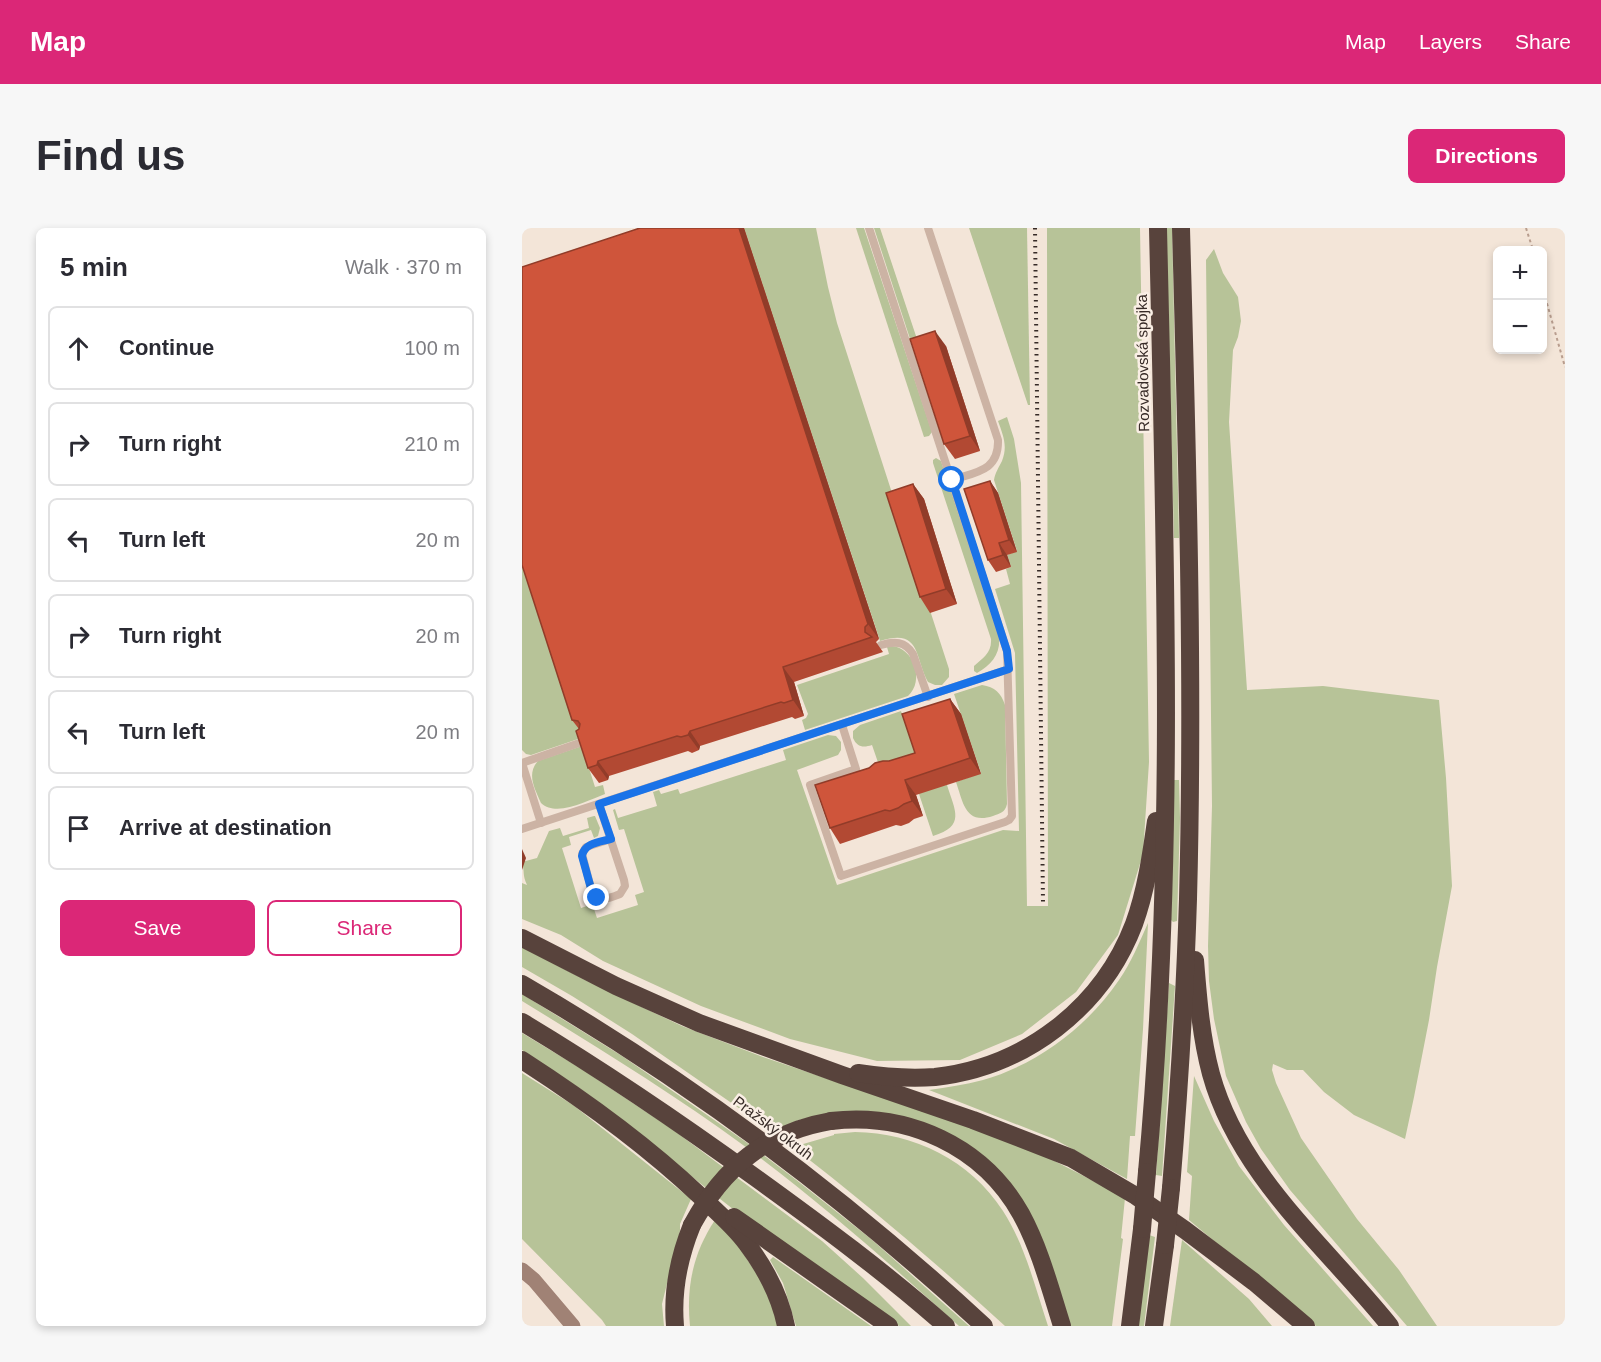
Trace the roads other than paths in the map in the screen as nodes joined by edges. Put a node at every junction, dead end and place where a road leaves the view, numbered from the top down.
1 (869, 228) edge
2 (928, 228) edge
3 (1158, 228) edge
4 (1181, 228) edge
5 (952, 480) junction
6 (881, 645) dead end
7 (1177, 661) junction
8 (1009, 669) junction
9 (928, 697) junction
10 (842, 725) junction
11 (585, 741) edge
12 (1166, 751) junction
13 (522, 763) edge
14 (599, 804) junction
15 (541, 823) junction
16 (522, 829) edge
17 (611, 839) junction
18 (1189, 859) junction
19 (522, 938) edge
20 (522, 984) edge
21 (522, 1022) edge
22 (776, 1052) junction
23 (522, 1060) edge
24 (684, 1181) junction
25 (1185, 1230) junction
26 (522, 1270) edge
27 (904, 1290) junction
28 (573, 1326) edge
29 (675, 1326) edge
30 (786, 1326) edge
31 (889, 1326) edge
32 (935, 1326) edge
33 (946, 1326) edge
34 (984, 1326) edge
35 (1062, 1326) edge
36 (1130, 1326) edge
37 (1154, 1326) edge
38 (1286, 1326) edge
39 (1306, 1326) edge
40 (1390, 1326) edge

1 - 5 lane
2 - 5 lane
3 - 7 highway, Rozvadovská spojka
4 - 7 highway
5 - 8 lane
6 - 9 lane
7 - 12 highway
7 - 18 highway
8 - 9 lane
8 - 10 lane
9 - 10 lane
10 - 14 lane
11 - 13 lane
12 - 22 highway
12 - 36 highway, bridge
13 - 15 lane
14 - 15 lane
14 - 17 lane
15 - 16 lane
17 - 17 lane
18 - 37 highway, bridge
18 - 40 highway
19 - 22 highway
20 - 34 highway, Pražský okruh
21 - 27 highway
22 - 25 highway
23 - 24 highway
24 - 30 highway
24 - 31 highway
25 - 38 highway
25 - 39 highway
26 - 28 main road
27 - 32 lane
27 - 33 highway
29 - 35 highway, bridge

